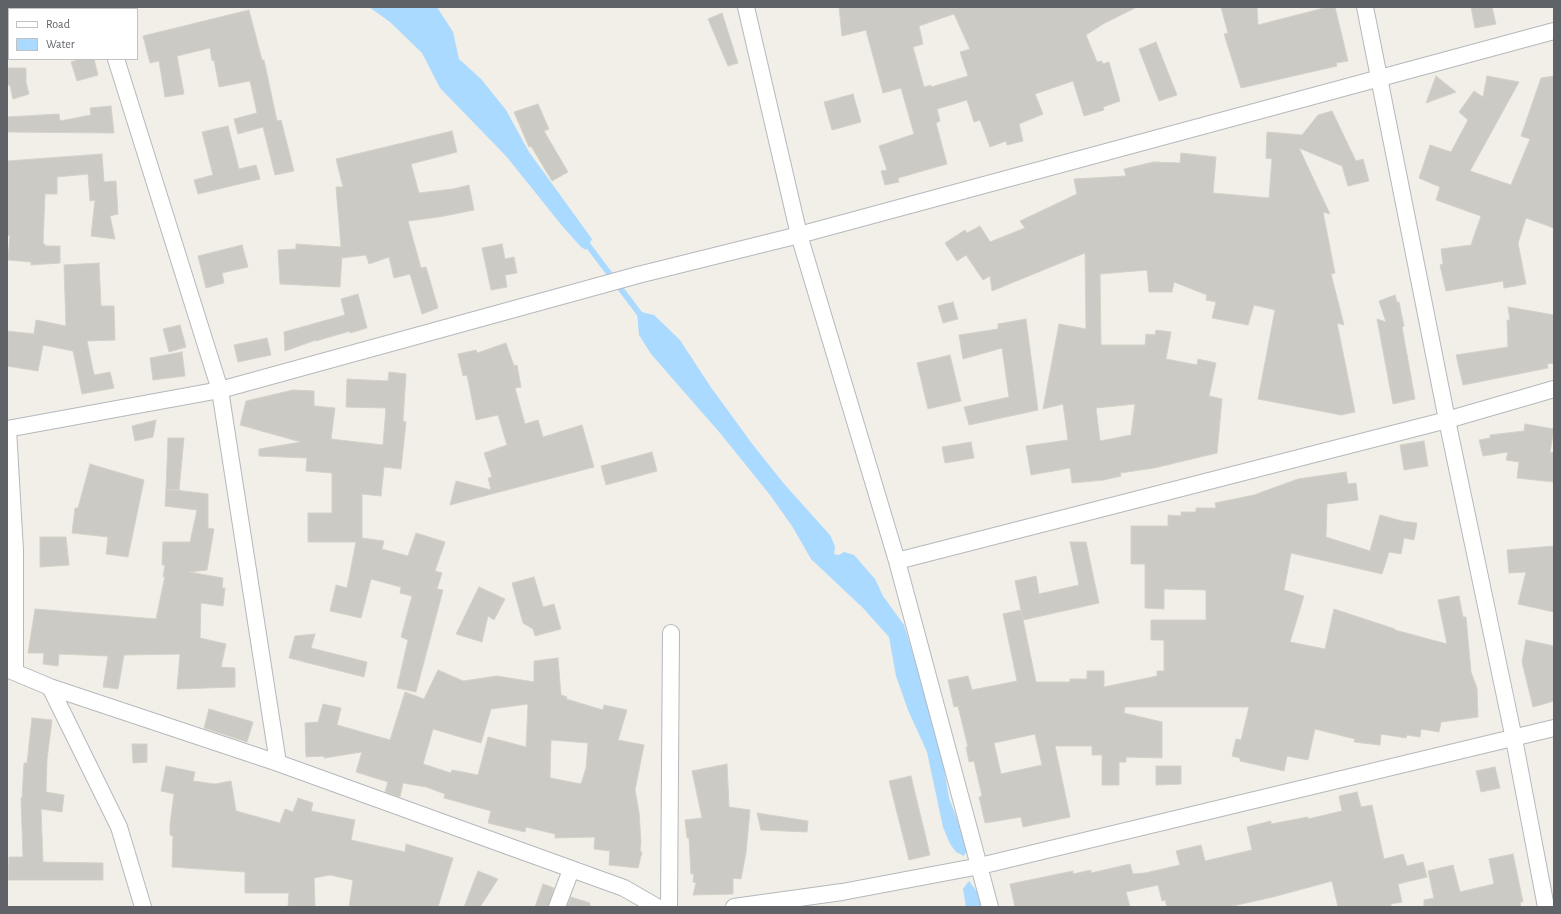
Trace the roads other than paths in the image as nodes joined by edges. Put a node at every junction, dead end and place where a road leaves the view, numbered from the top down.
1 (746, 7) edge
2 (1365, 7) edge
3 (1554, 31) edge
4 (116, 60) edge
5 (1380, 77) junction
6 (799, 235) junction
7 (1554, 389) edge
8 (220, 390) junction
9 (1448, 420) junction
10 (8, 429) edge
11 (897, 560) junction
12 (670, 633) dead end
13 (11, 670) edge
14 (50, 687) junction
15 (1554, 728) edge
16 (1514, 739) junction
17 (278, 763) junction
18 (980, 866) junction
19 (571, 870) junction
20 (143, 907) edge
21 (557, 907) edge
22 (657, 907) edge
23 (669, 907) edge
24 (734, 907) edge
25 (990, 907) edge
26 (1546, 907) edge

1 - 6 street
2 - 5 street
3 - 5 street
4 - 8 street
5 - 6 street
5 - 9 street
6 - 8 street
6 - 11 street
7 - 9 street
8 - 10 street
8 - 17 street
9 - 11 street
9 - 16 street
10 - 13 street
11 - 18 street
12 - 23 street
13 - 14 street
14 - 17 street
14 - 20 street
15 - 16 street
16 - 18 street
16 - 26 street
17 - 19 street
18 - 24 street
18 - 25 street
19 - 21 street
19 - 22 street

